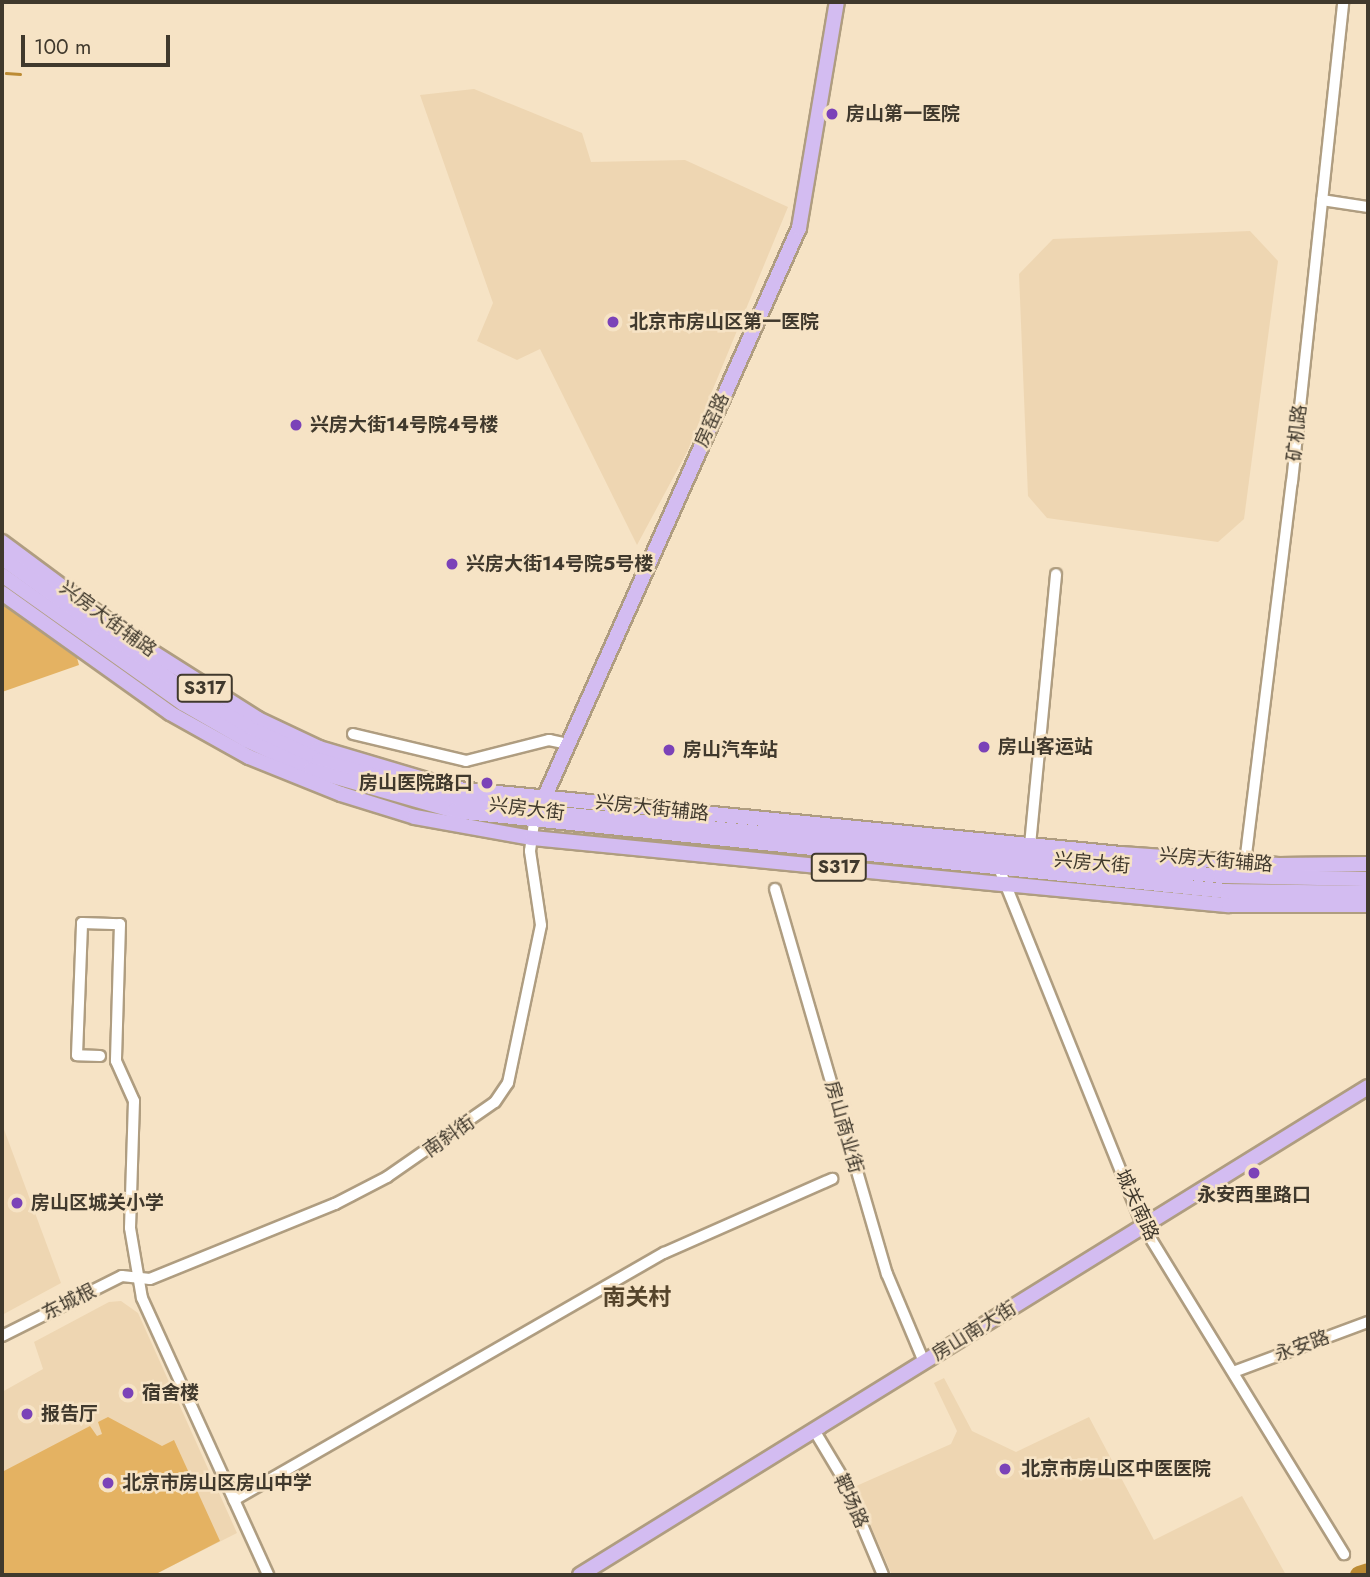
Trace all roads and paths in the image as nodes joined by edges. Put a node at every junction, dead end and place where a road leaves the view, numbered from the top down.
1 (837, 2) edge
2 (1343, 2) edge
3 (1322, 200) junction
4 (1368, 207) edge
5 (2, 542) edge
6 (2, 558) edge
7 (1056, 574) dead end
8 (2, 575) edge
9 (4, 596) edge
10 (106, 670) junction
11 (163, 690) junction
12 (353, 734) dead end
13 (568, 744) junction
14 (436, 782) junction
15 (353, 783) junction
16 (317, 785) junction
17 (410, 793) junction
18 (539, 811) junction
19 (674, 812) junction
20 (430, 820) junction
21 (691, 826) junction
22 (532, 838) junction
23 (1030, 845) junction
24 (1121, 854) junction
25 (1245, 863) junction
26 (1368, 864) edge
27 (1279, 865) junction
28 (999, 868) junction
29 (1150, 869) junction
30 (1221, 876) junction
31 (1368, 879) edge
32 (1005, 884) junction
33 (775, 889) dead end
34 (1368, 893) edge
35 (1368, 905) edge
36 (100, 1056) dead end
37 (1368, 1087) edge
38 (831, 1179) dead end
39 (1143, 1226) junction
40 (138, 1277) junction
41 (1368, 1322) edge
42 (2, 1336) edge
43 (924, 1362) junction
44 (1236, 1371) junction
45 (814, 1430) junction
46 (234, 1500) junction
47 (1344, 1555) dead end
48 (268, 1575) edge
49 (580, 1575) edge
50 (883, 1575) edge

1 - 13 main road, 房窑路
2 - 3 street, 矿机路
3 - 4 street
3 - 25 street, 矿机路
5 - 14 main road, 兴房大街辅路 / S317
6 - 17 main road, 兴房大街 / S317
7 - 23 street
8 - 11 main road, 兴房大街 / S317
9 - 10 main road, 兴房大街 / S317
10 - 11 main road
10 - 16 main road, 兴房大街 / S317
11 - 15 main road, 兴房大街 / S317
12 - 13 street
13 - 18 main road, 房窑路
14 - 17 main road
14 - 18 main road, 兴房大街辅路 / S317
15 - 16 main road
15 - 17 main road, 兴房大街 / S317
16 - 20 main road, 兴房大街 / S317
17 - 18 main road, 兴房大街 / S317
17 - 20 main road
18 - 19 main road, 兴房大街辅路 / S317
18 - 21 main road, 兴房大街 / S317
18 - 22 street, 南斜街
18 - 28 main road, 兴房大街 / S317
19 - 21 main road
19 - 23 main road, 兴房大街辅路 / S317
20 - 22 main road, 兴房大街 / S317
21 - 29 main road, 兴房大街 / S317
22 - 32 main road, 兴房大街 / S317
22 - 40 street, 南斜街
23 - 24 main road, 兴房大街辅路 / S317
24 - 25 main road, 兴房大街辅路 / S317
24 - 29 main road
25 - 27 main road, 兴房大街辅路 / S317
26 - 27 main road, 兴房大街辅路 / S317
27 - 30 main road
28 - 32 street, 城关南路
28 - 34 main road, 兴房大街 / S317
29 - 30 main road, 兴房大街 / S317
30 - 31 main road, 兴房大街 / S317
32 - 35 main road, 兴房大街 / S317
32 - 39 street, 城关南路
33 - 43 street, 房山商业街
36 - 40 street
37 - 39 main road, 房山南大街
38 - 46 street
39 - 43 main road, 房山南大街
39 - 44 street, 城关南路
40 - 42 street, 东城根
40 - 46 street
41 - 44 street, 永安路
43 - 45 main road, 房山南大街
44 - 47 street, 城关南路
45 - 49 main road, 房山南大街
45 - 50 street, 靶场路
46 - 48 street

